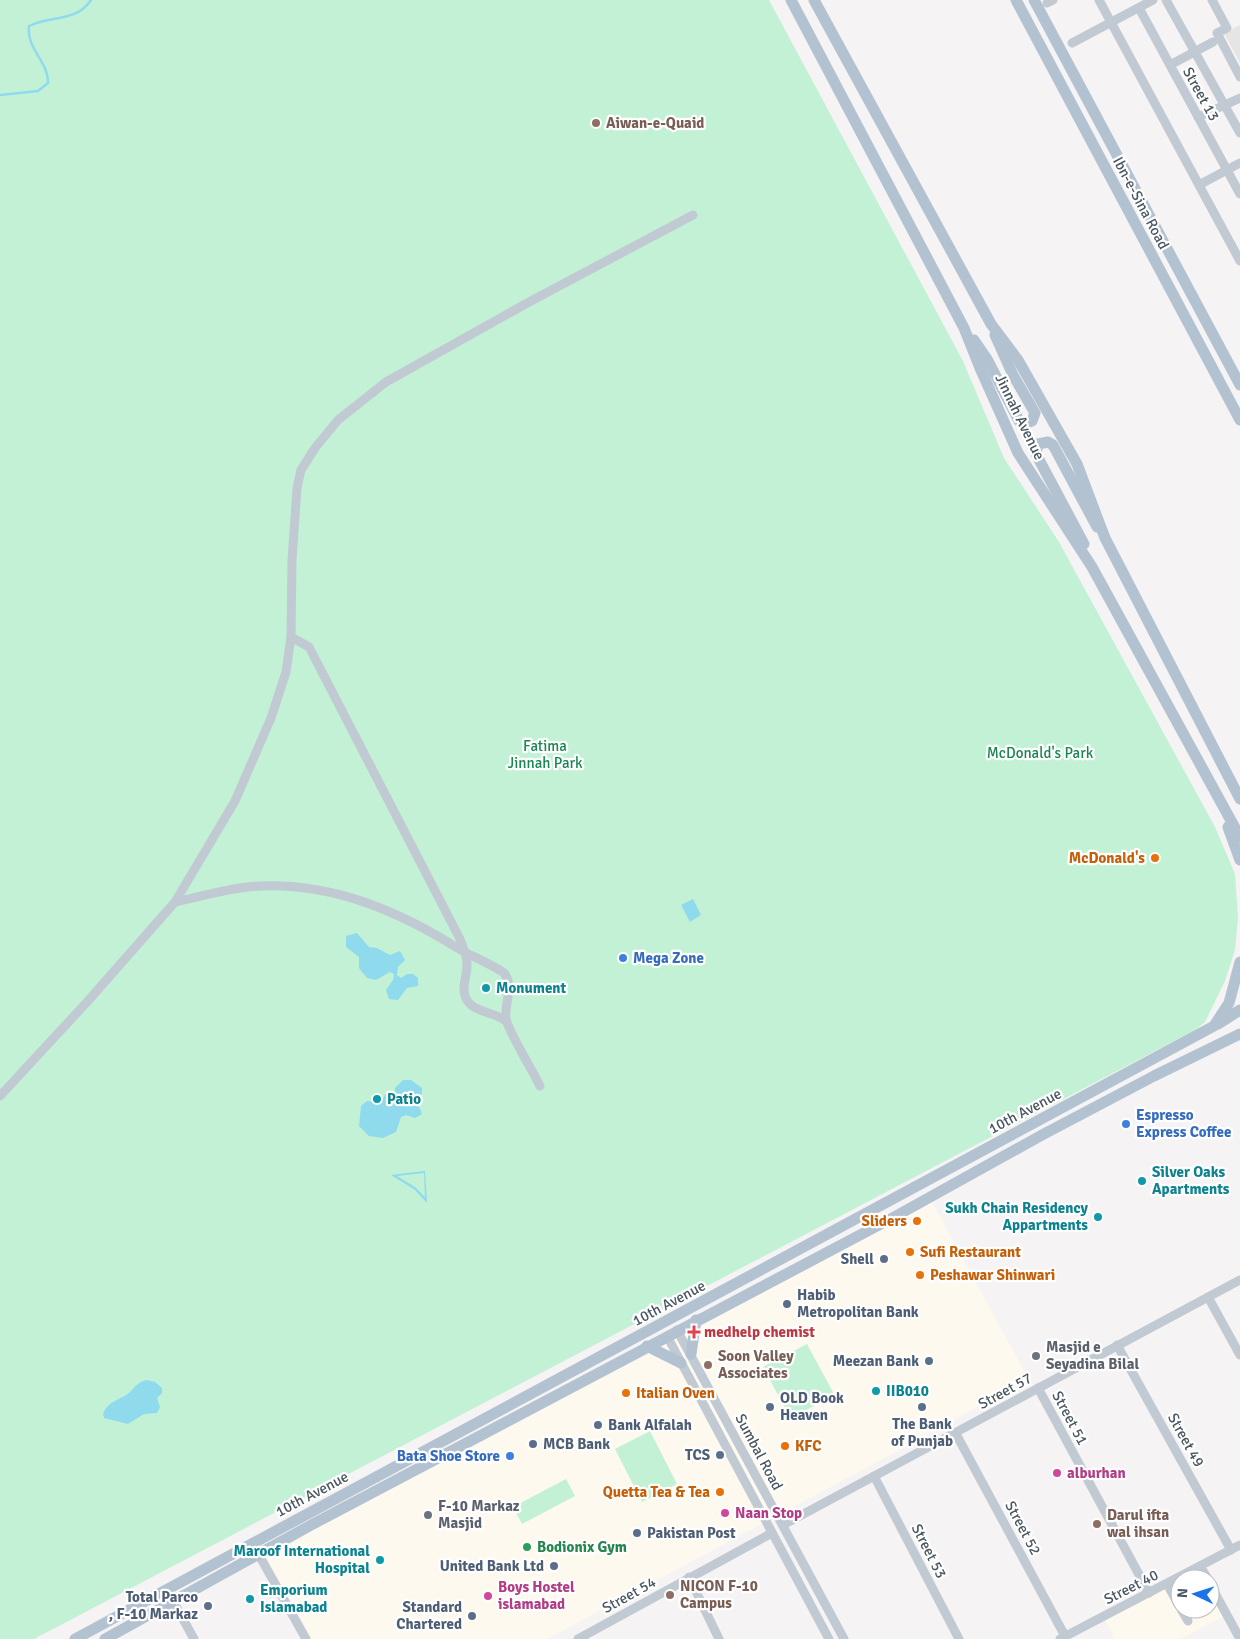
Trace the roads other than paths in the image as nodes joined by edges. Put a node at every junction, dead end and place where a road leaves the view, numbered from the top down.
1 (791, 0) edge
2 (814, 0) edge
3 (1016, 0) edge
4 (1034, 0) edge
5 (1099, 0) edge
6 (1152, 0) edge
7 (1166, 0) edge
8 (1212, 0) edge
9 (1139, 8) junction
10 (1112, 22) junction
11 (1214, 42) dead end
12 (1072, 43) dead end
13 (1196, 51) junction
14 (1170, 64) junction
15 (1240, 77) edge
16 (1240, 98) edge
17 (1224, 104) junction
18 (1198, 117) junction
19 (1240, 133) edge
20 (1240, 163) edge
21 (1227, 170) junction
22 (1199, 185) junction
23 (1240, 194) edge
24 (693, 215) dead end
25 (1240, 262) edge
26 (991, 324) junction
27 (964, 328) junction
28 (1240, 386) edge
29 (1226, 395) junction
30 (1240, 420) edge
31 (1105, 538) junction
32 (1092, 567) junction
33 (291, 637) junction
34 (1240, 799) edge
35 (1219, 801) junction
36 (1240, 837) edge
37 (1240, 860) edge
38 (175, 902) junction
39 (466, 953) junction
40 (1240, 962) edge
41 (1240, 1010) edge
42 (506, 1020) junction
43 (1214, 1026) junction
44 (1240, 1034) edge
45 (540, 1086) dead end
46 (0, 1096) edge
47 (989, 1147) junction
48 (996, 1160) junction
49 (1240, 1280) edge
50 (1208, 1297) junction
51 (696, 1320) junction
52 (672, 1333) junction
53 (1117, 1345) junction
54 (647, 1346) junction
55 (691, 1354) junction
56 (1240, 1354) edge
57 (681, 1363) junction
58 (1038, 1388) junction
59 (536, 1392) junction
60 (541, 1404) junction
61 (956, 1434) junction
62 (874, 1476) junction
63 (338, 1497) junction
64 (345, 1508) junction
65 (783, 1525) junction
66 (772, 1533) junction
67 (1236, 1547) edge
68 (259, 1555) junction
69 (1200, 1566) junction
70 (1202, 1569) edge
71 (690, 1577) junction
72 (1167, 1584) junction
73 (1170, 1589) edge
74 (1149, 1593) junction
75 (173, 1601) junction
76 (1220, 1602) edge
77 (80, 1638) edge
78 (1063, 1638) edge
79 (105, 1639) edge
80 (194, 1639) edge
81 (306, 1639) edge
82 (578, 1639) edge
83 (719, 1639) edge
84 (829, 1639) edge
85 (844, 1639) edge
86 (959, 1639) edge
87 (1240, 1639) edge

1 - 27 main road, Jinnah Avenue
2 - 26 main road, Jinnah Avenue
3 - 29 main road, Ibn-e-Sina Road
4 - 28 main road, Ibn-e-Sina Road
5 - 10 street
6 - 9 street
7 - 13 street
8 - 15 street
9 - 10 street
9 - 14 street, Street 13
10 - 12 street
10 - 22 street
11 - 13 street
13 - 14 street
13 - 17 street
14 - 18 street, Street 13
16 - 17 street
17 - 18 street
17 - 19 street
18 - 21 street, Street 13
20 - 21 street
21 - 22 street
21 - 23 street, Street 13
22 - 25 street
24 - 33 street
26 - 27 main road
26 - 31 main road, Jinnah Avenue
27 - 32 main road, Jinnah Avenue
28 - 29 street
29 - 30 main road, Ibn-e-Sina Road
31 - 32 main road
31 - 34 main road, Jinnah Avenue
32 - 35 main road, Jinnah Avenue
33 - 38 street
33 - 39 street
35 - 36 main road, Jinnah Avenue
35 - 37 main road
38 - 39 street
38 - 46 street
39 - 42 street
39 - 42 street
40 - 43 main road, 10th Avenue
41 - 43 main road
42 - 45 street
43 - 47 main road, 10th Avenue
44 - 48 main road, 10th Avenue
47 - 48 main road
47 - 59 main road, 10th Avenue
48 - 51 main road, 10th Avenue
49 - 50 street, Street 57
50 - 53 street, Street 57
50 - 56 street
51 - 52 main road, 10th Avenue
51 - 55 main road
52 - 54 main road, 10th Avenue
52 - 55 street, Sumbal Road
52 - 57 street, Sumbal Road
53 - 58 street, Street 57
53 - 67 street, Street 49
54 - 57 main road
54 - 60 main road, 10th Avenue
55 - 65 street, Sumbal Road
57 - 66 street, Sumbal Road
58 - 61 street, Street 57
58 - 74 street, Street 51
59 - 60 main road
59 - 63 main road, 10th Avenue
60 - 64 main road, 10th Avenue
61 - 62 street, Street 57
61 - 78 street, Street 52
62 - 65 street, Street 57
62 - 86 street, Street 53
63 - 64 main road
63 - 77 main road, 10th Avenue
64 - 68 main road, 10th Avenue
65 - 85 street, Sumbal Road
66 - 71 street, Street 54
66 - 84 street, Sumbal Road
67 - 69 street, Street 40
68 - 75 main road, 10th Avenue
68 - 81 street
69 - 70 street
69 - 72 street, Street 40
71 - 82 street, Street 54
71 - 83 street
72 - 73 street
72 - 74 street, Street 40
74 - 78 street, Street 40
75 - 79 main road, 10th Avenue
75 - 80 street
76 - 87 street

